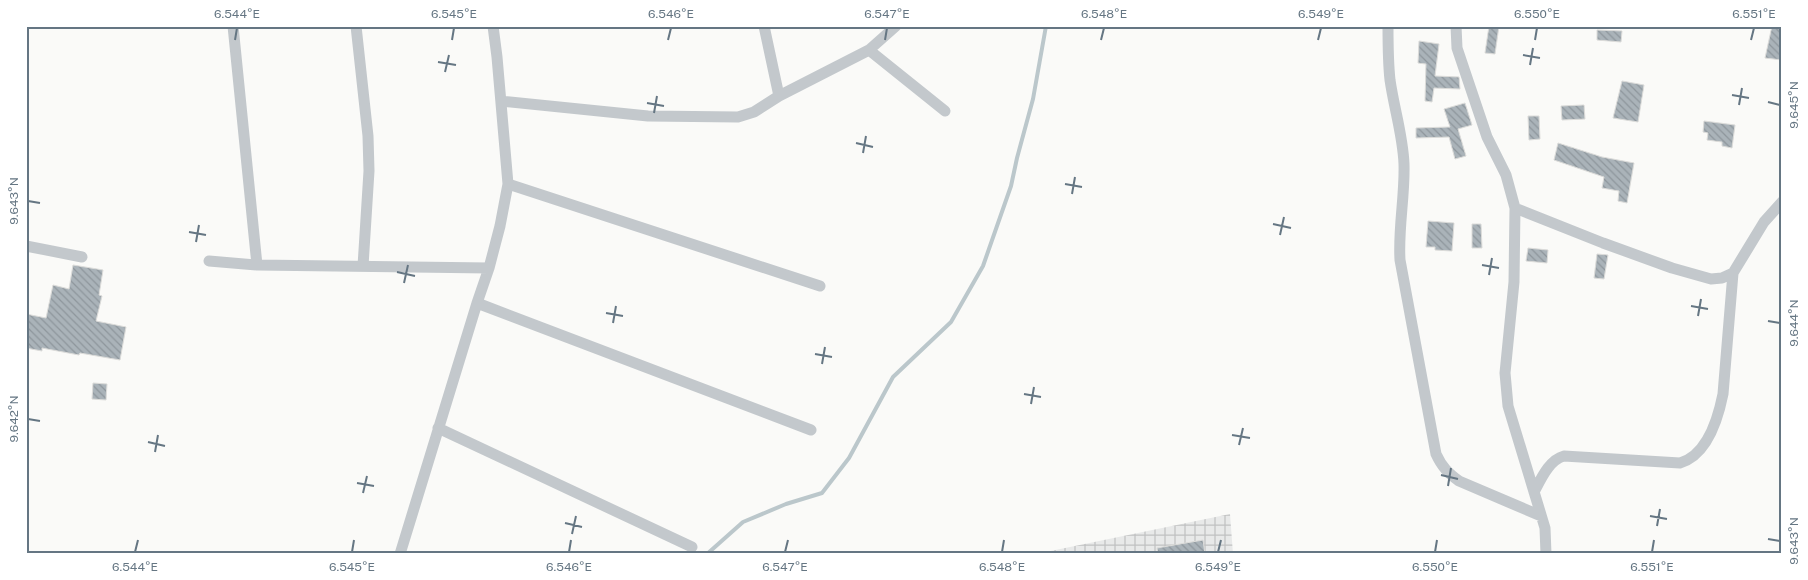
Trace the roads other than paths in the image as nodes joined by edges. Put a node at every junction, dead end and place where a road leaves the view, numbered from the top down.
1 (233, 26) edge
2 (356, 26) edge
3 (493, 26) edge
4 (764, 26) edge
5 (896, 26) edge
6 (1388, 26) edge
7 (1456, 26) edge
8 (869, 50) junction
9 (779, 96) junction
10 (501, 102) junction
11 (945, 111) dead end
12 (508, 184) junction
13 (1782, 202) edge
14 (1515, 208) junction
15 (26, 246) edge
16 (82, 257) dead end
17 (209, 261) dead end
18 (257, 265) junction
19 (363, 266) junction
20 (489, 268) junction
21 (1733, 273) junction
22 (820, 286) dead end
23 (477, 302) junction
24 (438, 428) junction
25 (811, 430) dead end
26 (1534, 492) junction
27 (1541, 516) junction
28 (692, 547) dead end
29 (400, 554) edge
30 (1546, 554) edge

1 - 18 street
2 - 19 street
3 - 10 street
4 - 9 street
5 - 8 street
6 - 27 street
7 - 14 street
8 - 9 street
8 - 11 street
9 - 10 street
10 - 12 street
12 - 20 street
12 - 22 street
13 - 21 street
14 - 21 street
14 - 26 street
15 - 16 street
17 - 18 street
18 - 19 street
19 - 20 street
20 - 23 street
21 - 26 street
23 - 24 street
23 - 25 street
24 - 28 street
24 - 29 street
26 - 27 street
27 - 30 street

